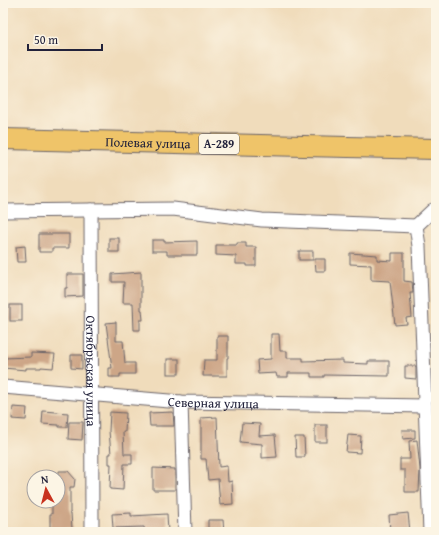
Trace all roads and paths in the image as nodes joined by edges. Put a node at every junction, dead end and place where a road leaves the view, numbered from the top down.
1 (3, 138) edge
2 (436, 149) edge
3 (3, 151) edge
4 (436, 161) edge
5 (436, 209) edge
6 (91, 210) junction
7 (3, 211) edge
8 (416, 226) junction
9 (3, 387) edge
10 (91, 395) junction
11 (181, 402) junction
12 (424, 406) junction
13 (92, 532) edge
14 (185, 532) edge
15 (430, 532) edge

1 - 2 highway, Полевая улица / А-289
3 - 4 highway, Полевая улица / А-289
5 - 8 street
6 - 7 street
6 - 8 street
6 - 10 street, Октябрьская улица
8 - 12 street
9 - 10 street, Северная улица
10 - 11 street, Северная улица
10 - 13 street, Октябрьская улица
11 - 12 street, Северная улица
11 - 14 street
12 - 15 street

